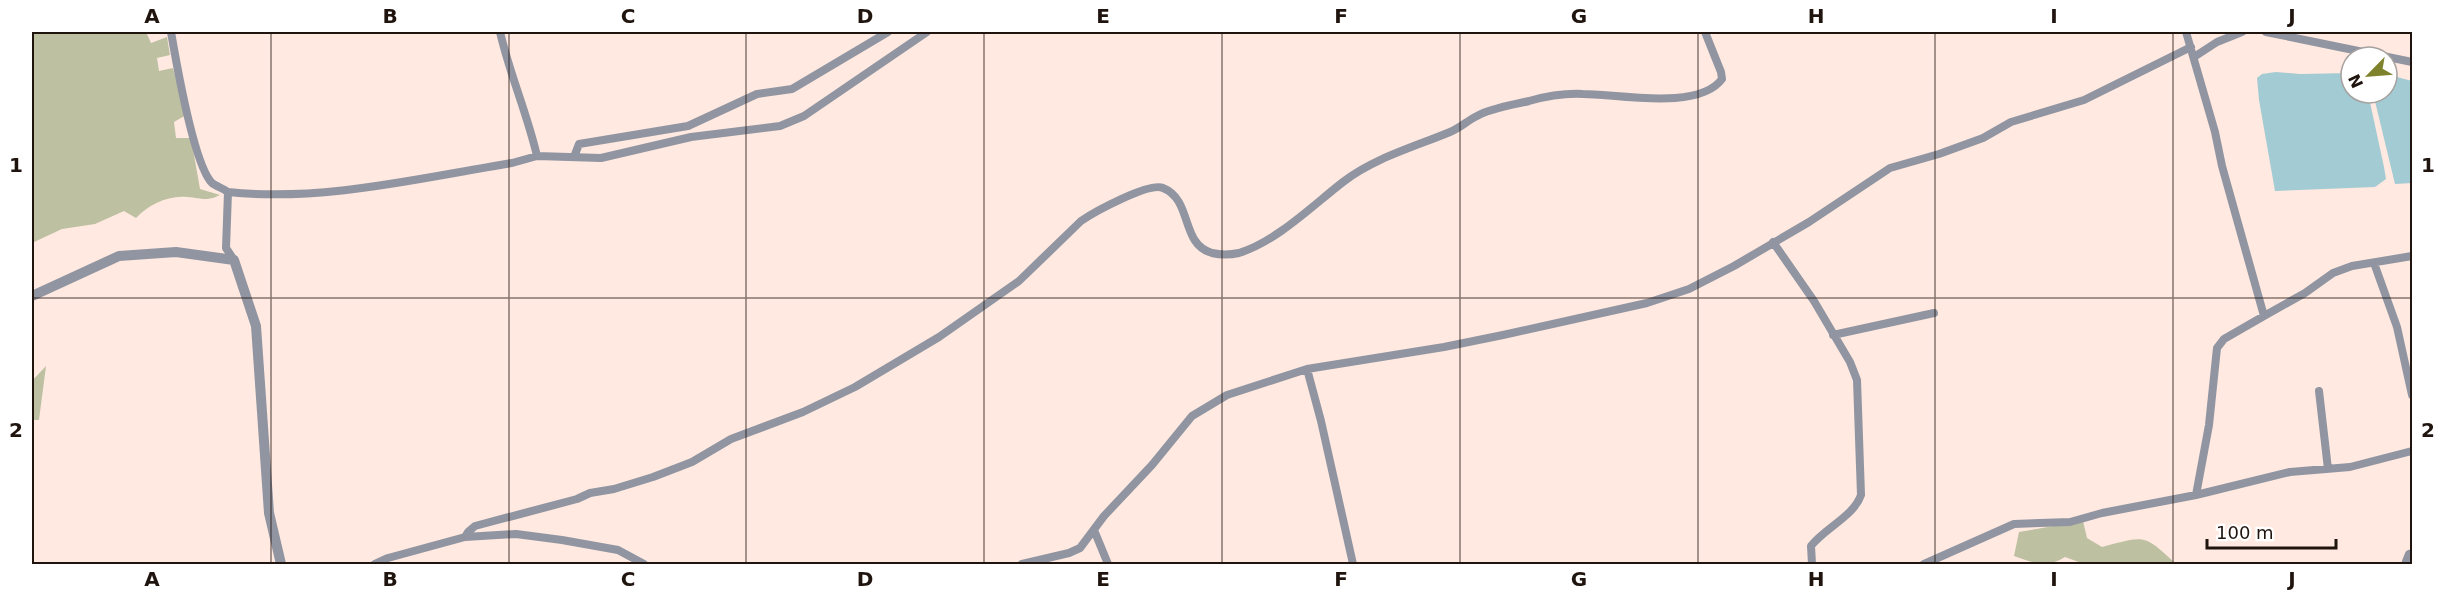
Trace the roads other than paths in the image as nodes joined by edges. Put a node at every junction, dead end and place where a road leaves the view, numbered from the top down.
1 (171, 32) edge
2 (501, 32) edge
3 (888, 32) edge
4 (927, 32) edge
5 (1705, 32) edge
6 (2186, 32) edge
7 (2241, 32) edge
8 (2266, 32) edge
9 (2191, 47) junction
10 (2194, 57) junction
11 (2412, 62) edge
12 (537, 156) junction
13 (574, 157) junction
14 (228, 192) junction
15 (1773, 243) junction
16 (2412, 256) edge
17 (234, 260) junction
18 (2374, 263) junction
19 (32, 296) edge
20 (1934, 313) dead end
21 (2264, 316) junction
22 (1833, 335) junction
23 (1306, 369) junction
24 (2319, 391) dead end
25 (2412, 395) edge
26 (2412, 451) edge
27 (2328, 469) junction
28 (2196, 495) junction
29 (1094, 530) junction
30 (465, 537) junction
31 (2412, 553) edge
32 (281, 564) edge
33 (375, 564) edge
34 (644, 564) edge
35 (1022, 564) edge
36 (1108, 564) edge
37 (1353, 564) edge
38 (1812, 564) edge
39 (1924, 564) edge
40 (2405, 564) edge

1 - 14 street
2 - 12 street
3 - 13 street
4 - 13 street
5 - 30 street
6 - 9 street
7 - 10 street
8 - 11 street
9 - 10 street
9 - 15 street
10 - 21 street
12 - 13 street
12 - 14 street
14 - 17 street
15 - 22 street
15 - 23 street
16 - 18 street
17 - 19 street
17 - 32 street
18 - 21 street
18 - 25 street
20 - 22 street
21 - 28 street
22 - 38 street
23 - 29 street
23 - 37 street
24 - 27 street
26 - 27 street
27 - 28 street
28 - 39 street
29 - 35 street
29 - 36 street
30 - 33 street
30 - 34 street
31 - 40 street

